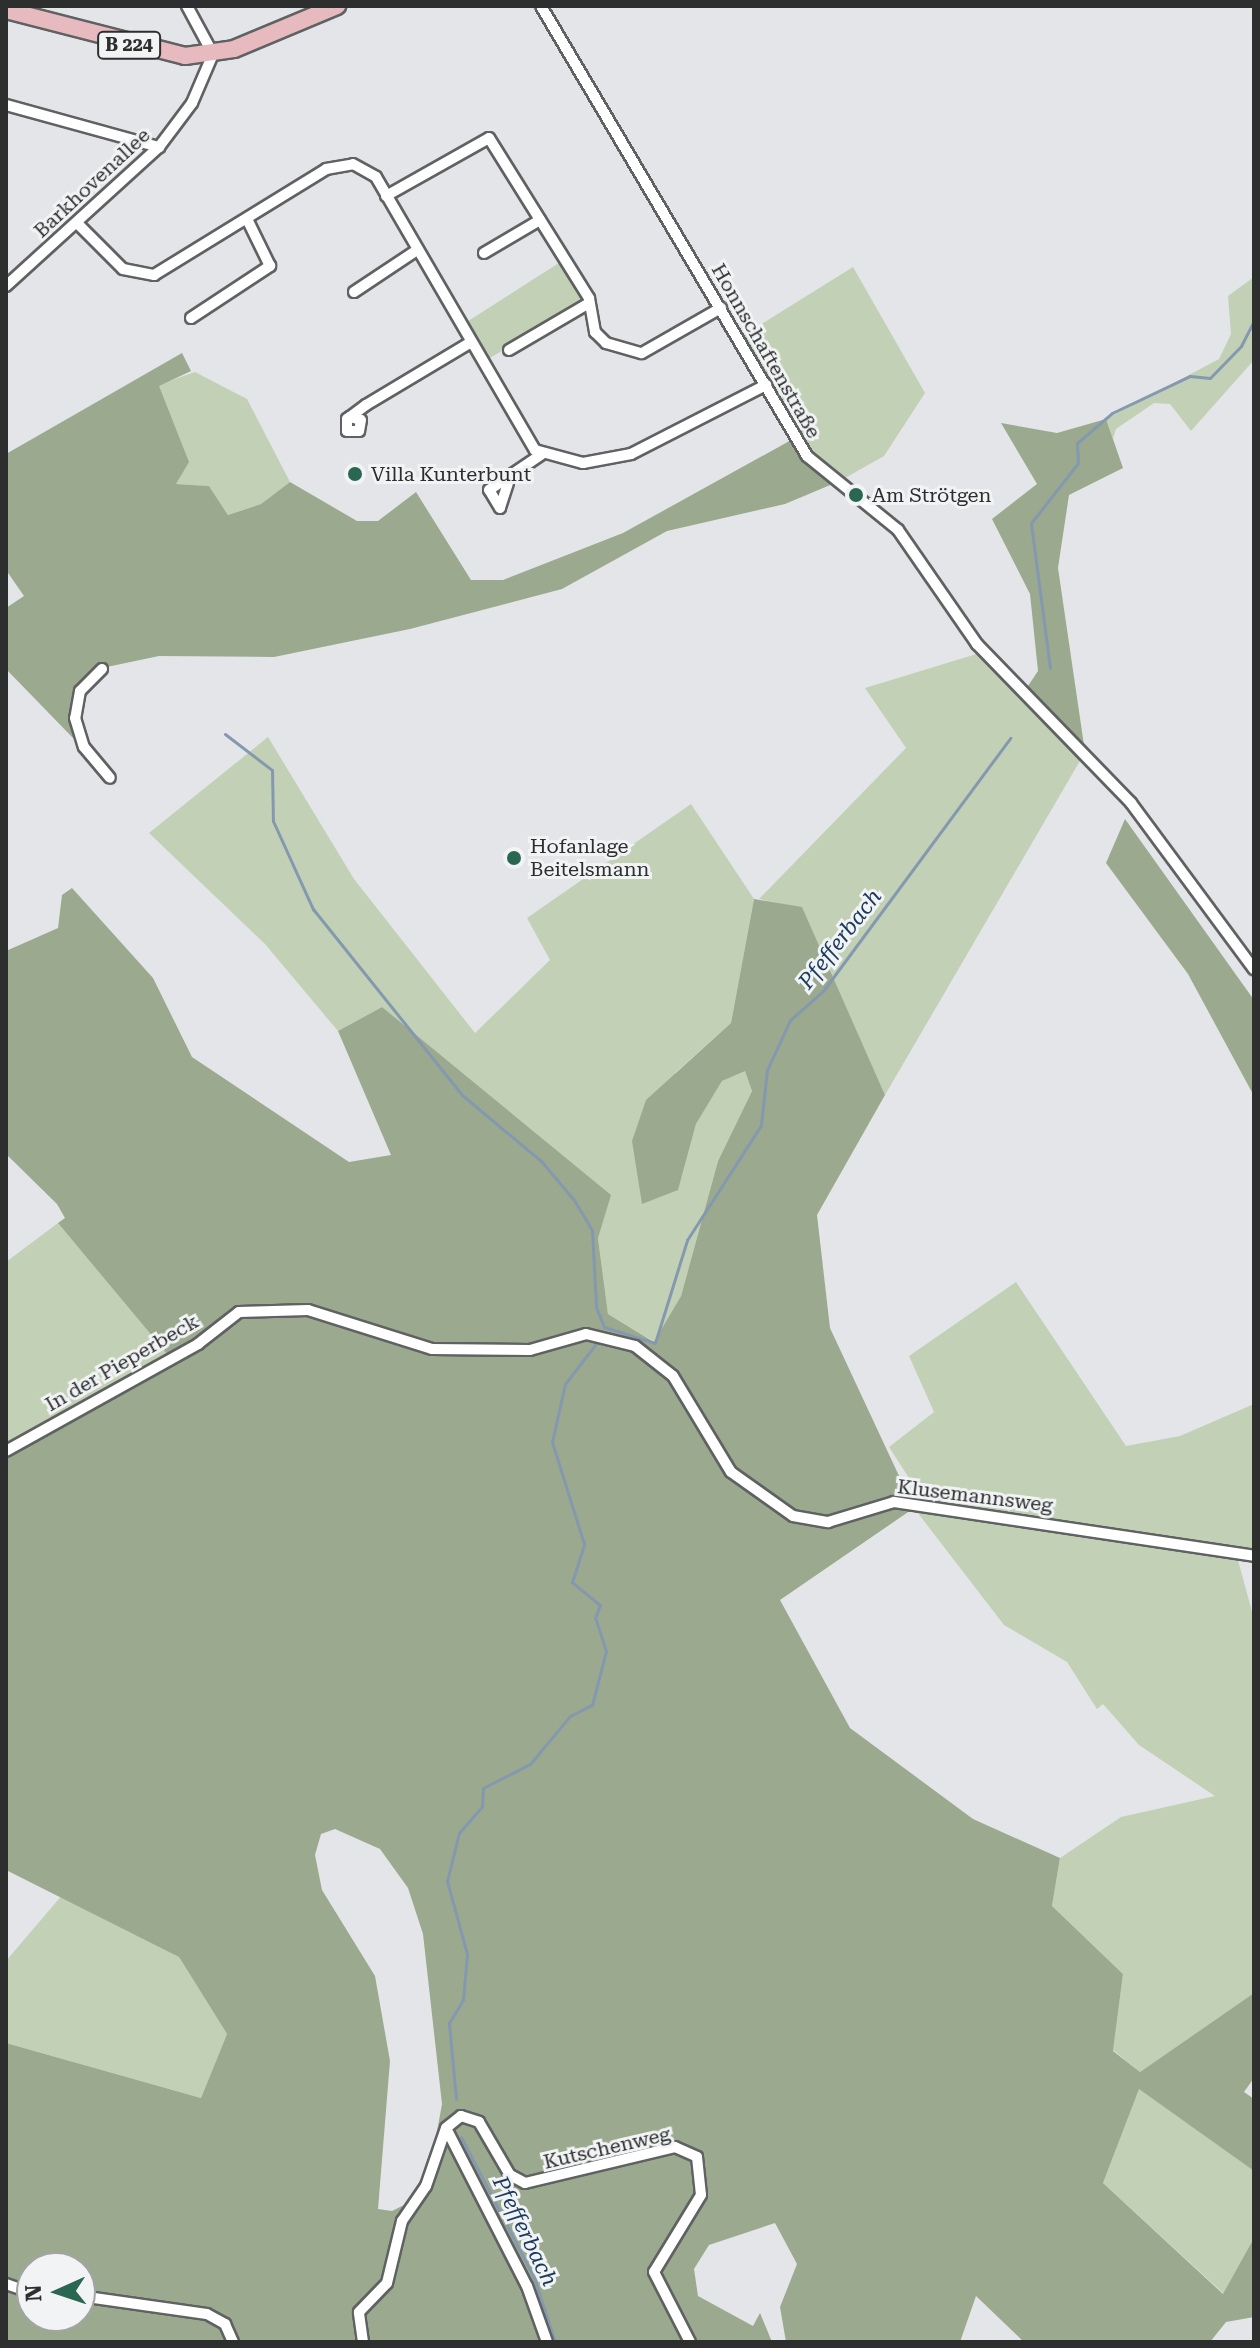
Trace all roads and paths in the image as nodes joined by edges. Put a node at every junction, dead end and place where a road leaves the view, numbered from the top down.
1 (187, 6) edge
2 (337, 6) edge
3 (541, 6) edge
4 (6, 10) edge
5 (213, 54) junction
6 (6, 105) edge
7 (159, 147) junction
8 (386, 196) junction
9 (247, 219) junction
10 (540, 220) junction
11 (77, 223) junction
12 (414, 252) junction
13 (484, 253) dead end
14 (6, 286) edge
15 (354, 292) dead end
16 (589, 303) junction
17 (721, 308) junction
18 (191, 318) dead end
19 (468, 344) junction
20 (509, 350) dead end
21 (766, 385) junction
22 (350, 417) dead end
23 (542, 454) junction
24 (508, 483) dead end
25 (102, 669) dead end
26 (110, 778) dead end
27 (1254, 969) edge
28 (442, 1350) joint
29 (6, 1451) edge
30 (1254, 1556) edge
31 (446, 2128) junction
32 (96, 2298) edge
33 (233, 2342) edge
34 (363, 2342) edge
35 (547, 2342) edge
36 (690, 2342) edge

1 - 5 street
2 - 5 main road, B 224
3 - 17 street, Honnschaftenstraße
4 - 5 main road, B 224
5 - 7 street, Barkhovenallee
6 - 7 street
7 - 11 street, Barkhovenallee
8 - 9 street
8 - 10 street
8 - 12 street
9 - 11 street
9 - 18 street
10 - 13 street
10 - 16 street
11 - 14 street, Barkhovenallee
12 - 15 street
12 - 19 street
16 - 17 street
16 - 20 street
17 - 21 street, Honnschaftenstraße
19 - 22 street
19 - 23 street
21 - 23 street
21 - 27 street, Honnschaftenstraße
23 - 24 street
25 - 26 street
28 - 29 street, In der Pieperbeck
28 - 30 street, Klusemannsweg
31 - 34 street
31 - 35 street
31 - 36 street, Kutschenweg
32 - 33 street

